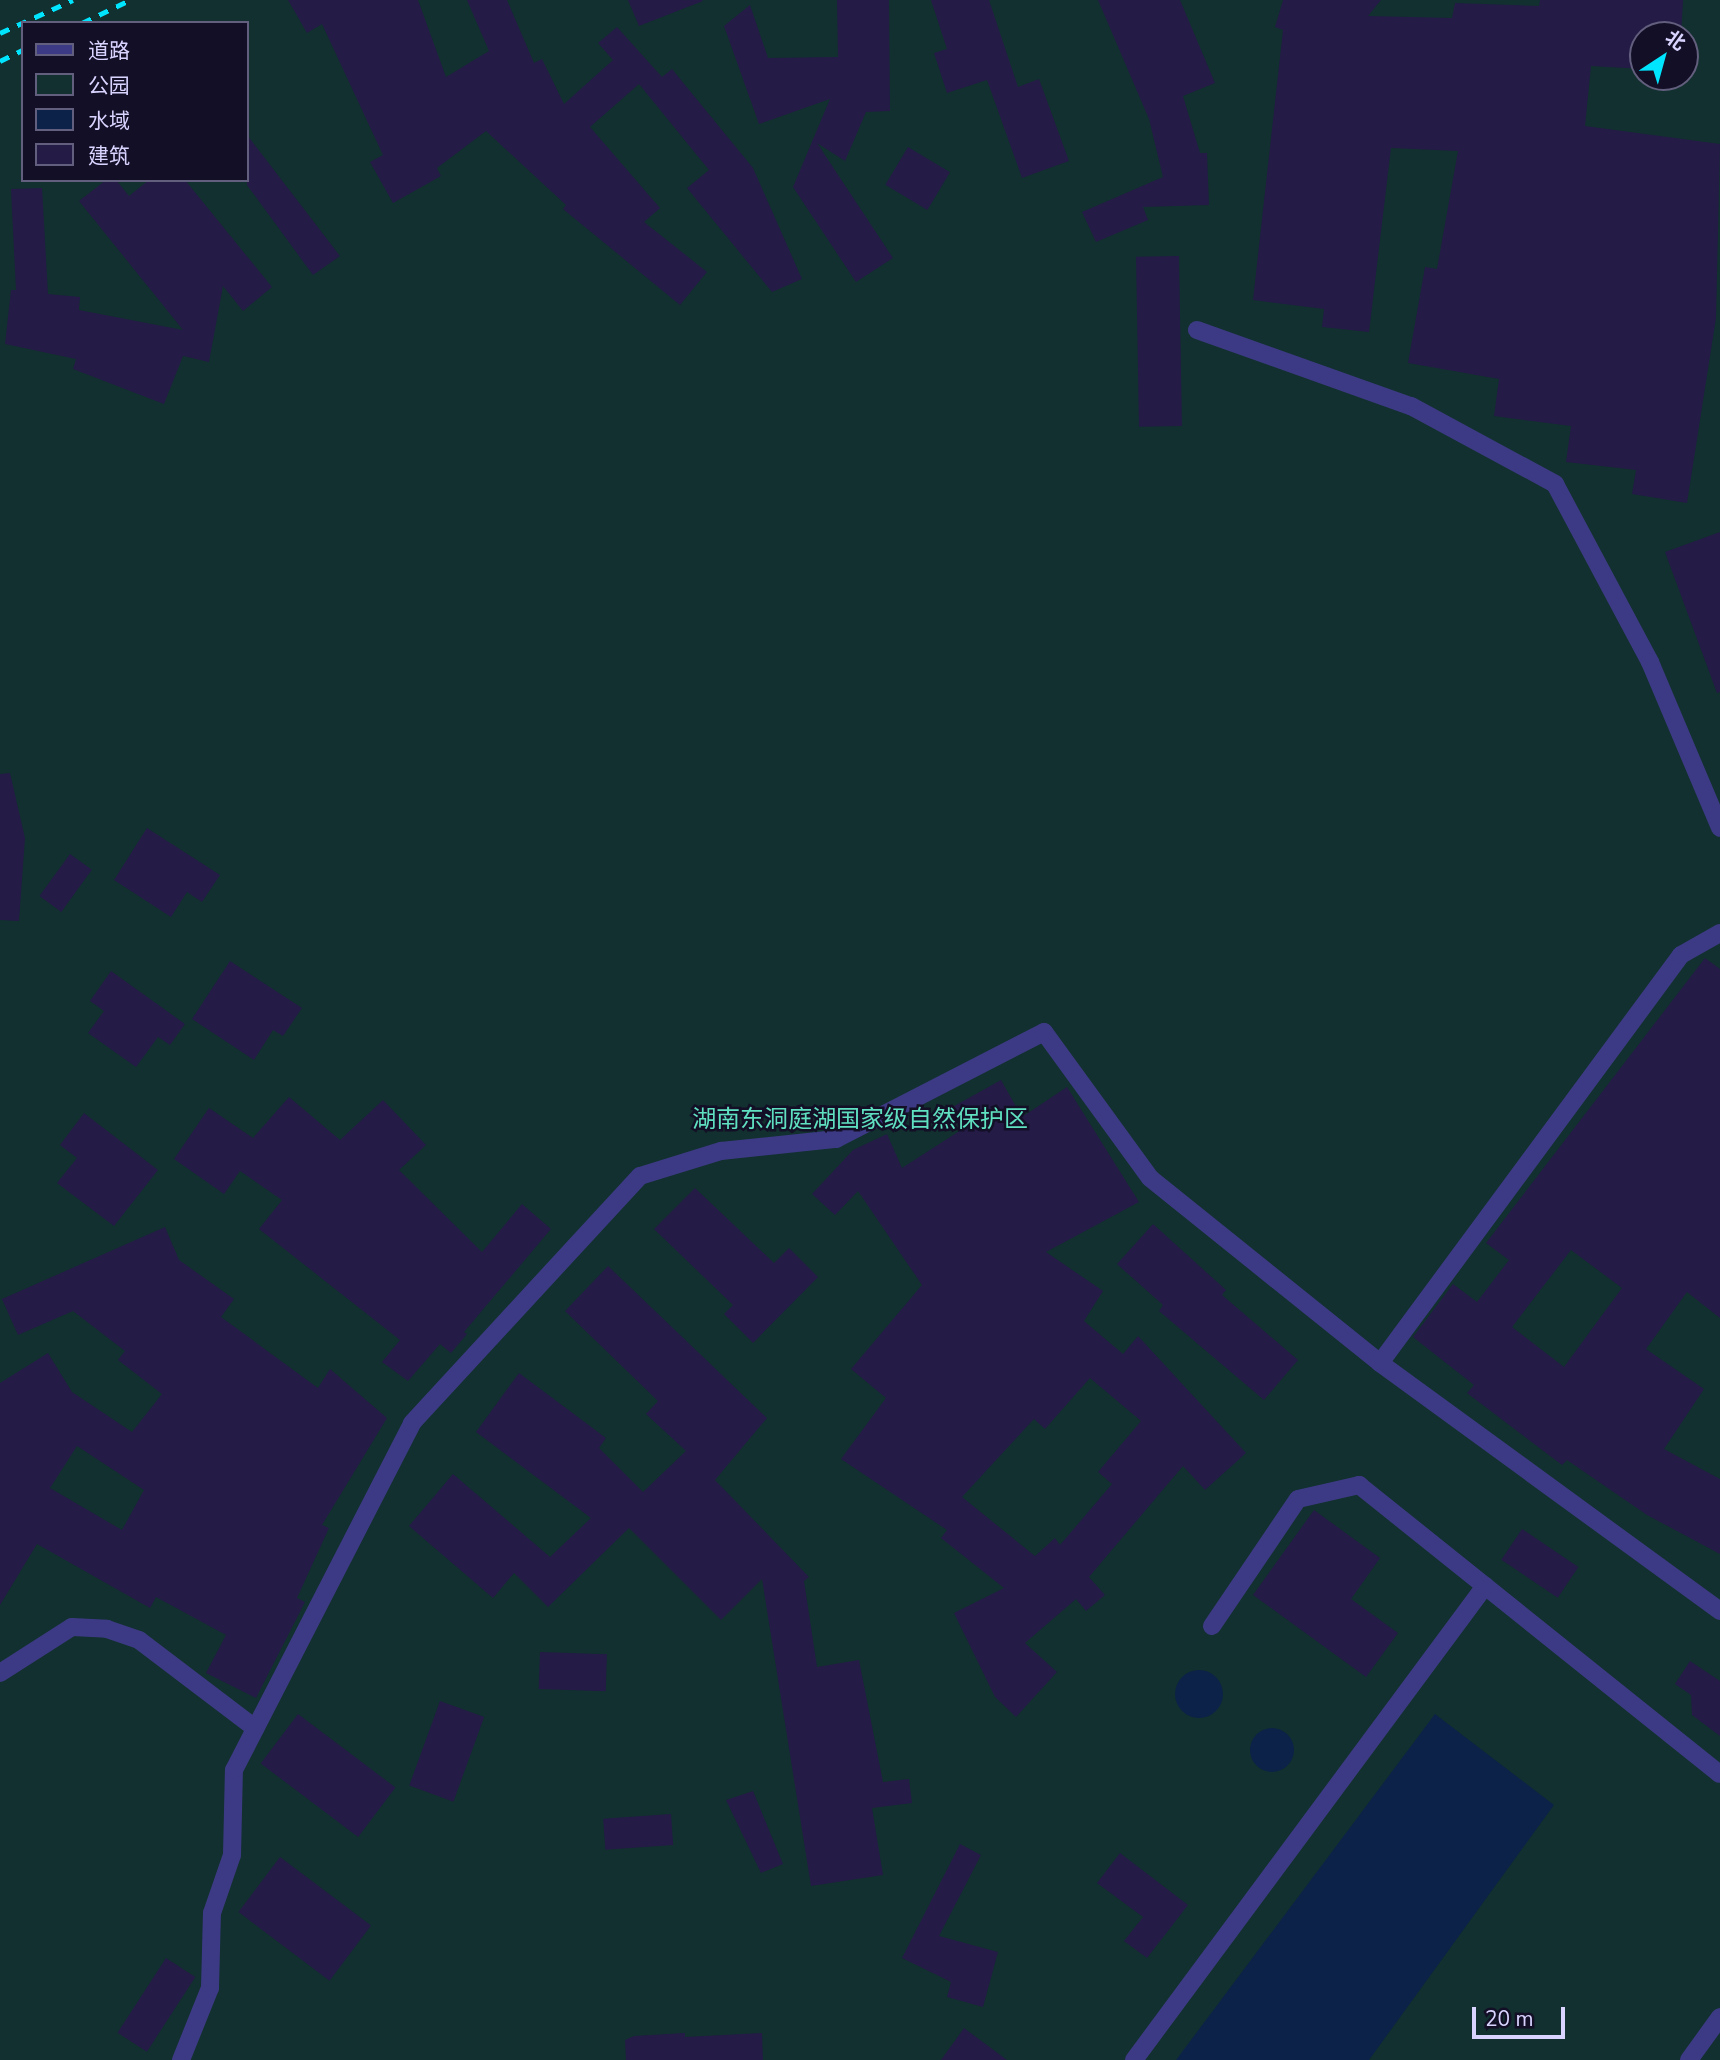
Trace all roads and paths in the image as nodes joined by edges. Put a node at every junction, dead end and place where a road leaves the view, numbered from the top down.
1 (1197, 330) dead end
2 (1720, 828) edge
3 (1720, 933) edge
4 (1380, 1363) junction
5 (1485, 1586) junction
6 (1720, 1611) edge
7 (1212, 1626) dead end
8 (0, 1673) edge
9 (255, 1728) junction
10 (1720, 1774) edge
11 (1720, 2017) edge
12 (181, 2060) edge
13 (1134, 2060) edge
14 (1689, 2060) edge

1 - 2 street
3 - 4 street
4 - 6 street
4 - 9 street
5 - 7 street
5 - 10 street
5 - 13 street
8 - 9 street
9 - 12 street
11 - 14 street

